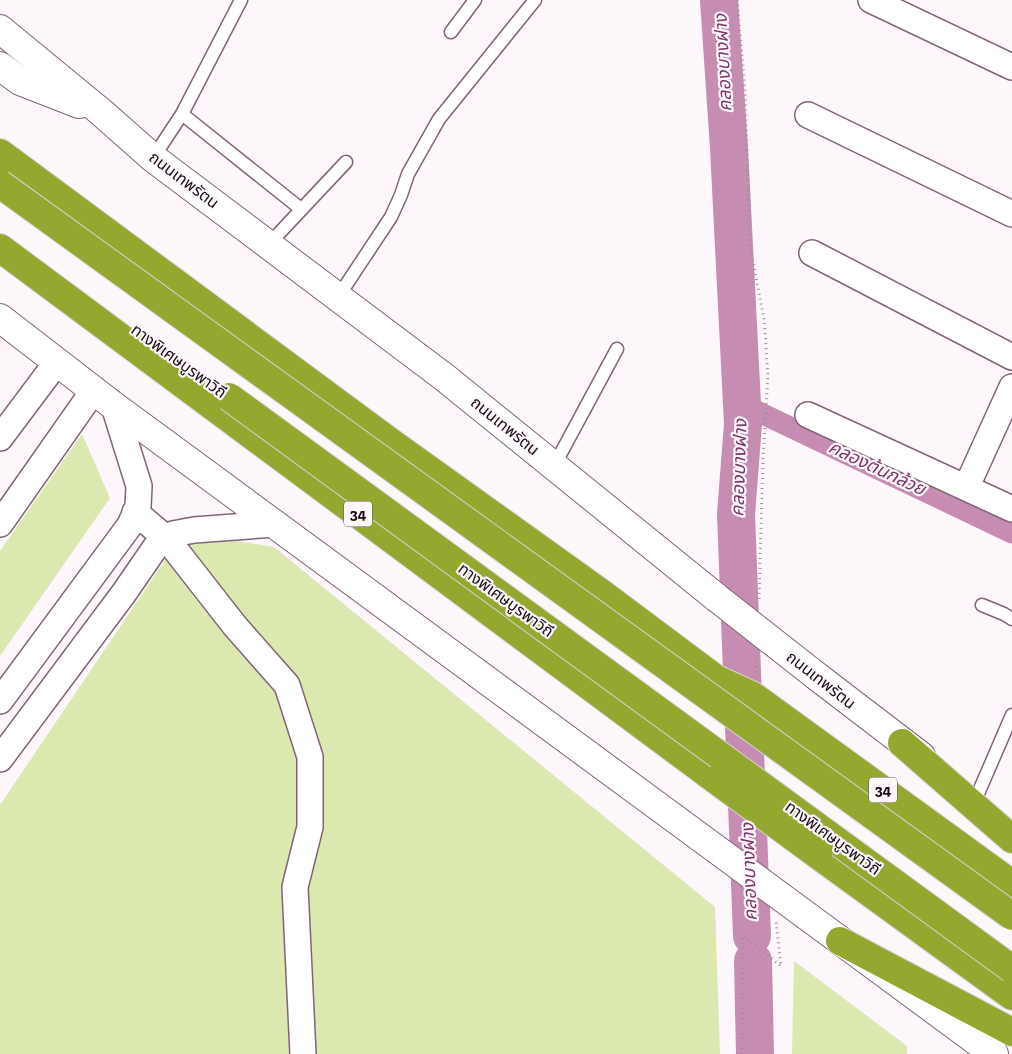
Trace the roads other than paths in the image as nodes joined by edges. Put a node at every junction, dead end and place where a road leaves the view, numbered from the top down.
1 (241, 0) edge
2 (475, 0) edge
3 (535, 0) edge
4 (871, 0) edge
5 (0, 29) edge
6 (451, 32) dead end
7 (0, 66) edge
8 (1012, 67) edge
9 (101, 112) junction
10 (182, 114) junction
11 (808, 115) dead end
12 (0, 153) edge
13 (153, 158) junction
14 (346, 162) dead end
15 (0, 164) edge
16 (0, 184) edge
17 (301, 209) junction
18 (1012, 214) edge
19 (0, 231) edge
20 (0, 238) edge
21 (82, 244) junction
22 (268, 244) junction
23 (0, 248) edge
24 (812, 253) dead end
25 (58, 273) junction
26 (338, 297) junction
27 (0, 318) edge
28 (616, 348) dead end
29 (1012, 357) edge
30 (57, 362) junction
31 (1012, 387) edge
32 (104, 398) junction
33 (808, 415) dead end
34 (0, 438) edge
35 (554, 466) junction
36 (967, 486) junction
37 (1012, 509) edge
38 (136, 512) junction
39 (0, 524) edge
40 (274, 524) junction
41 (166, 539) junction
42 (982, 605) dead end
43 (1012, 619) edge
44 (0, 700) edge
45 (1012, 715) edge
46 (902, 743) junction
47 (0, 759) edge
48 (977, 796) junction
49 (1012, 821) edge
50 (1012, 839) edge
51 (1012, 884) edge
52 (1012, 916) edge
53 (840, 941) junction
54 (1012, 969) edge
55 (1012, 996) edge
56 (1012, 1032) edge
57 (303, 1054) edge
58 (994, 1054) edge

1 - 10 lane
2 - 6 lane
3 - 26 lane
4 - 8 street
5 - 9 main road, ถนนเทพรัตน
7 - 9 main road
9 - 13 main road, ถนนเทพรัตน
10 - 13 lane
10 - 17 lane
11 - 18 street
12 - 51 highway, 34
13 - 22 main road, ถนนเทพรัตน
14 - 17 lane
15 - 21 highway, bridge
16 - 21 highway, bridge
17 - 22 lane
19 - 25 highway, ทางพิเศษบูรพาวิถี
20 - 25 highway
21 - 52 highway, bridge
22 - 26 main road, ถนนเทพรัตน
23 - 55 highway, 34, bridge
24 - 29 street
25 - 54 highway, ทางพิเศษบูรพาวิถี, bridge
26 - 35 main road, ถนนเทพรัตน
27 - 30 main road
28 - 35 lane
30 - 32 main road
30 - 34 street
31 - 36 street
32 - 38 street
32 - 39 street
32 - 40 main road
33 - 36 street
35 - 46 main road, ถนนเทพรัตน, bridge
36 - 37 street
38 - 41 street
38 - 44 street
40 - 41 street
40 - 53 main road, bridge
41 - 47 street
41 - 57 street
42 - 43 lane
45 - 48 lane
46 - 48 main road, ถนนเทพรัตน
46 - 50 highway
48 - 49 main road, ถนนเทพรัตน
53 - 56 highway
53 - 58 main road

